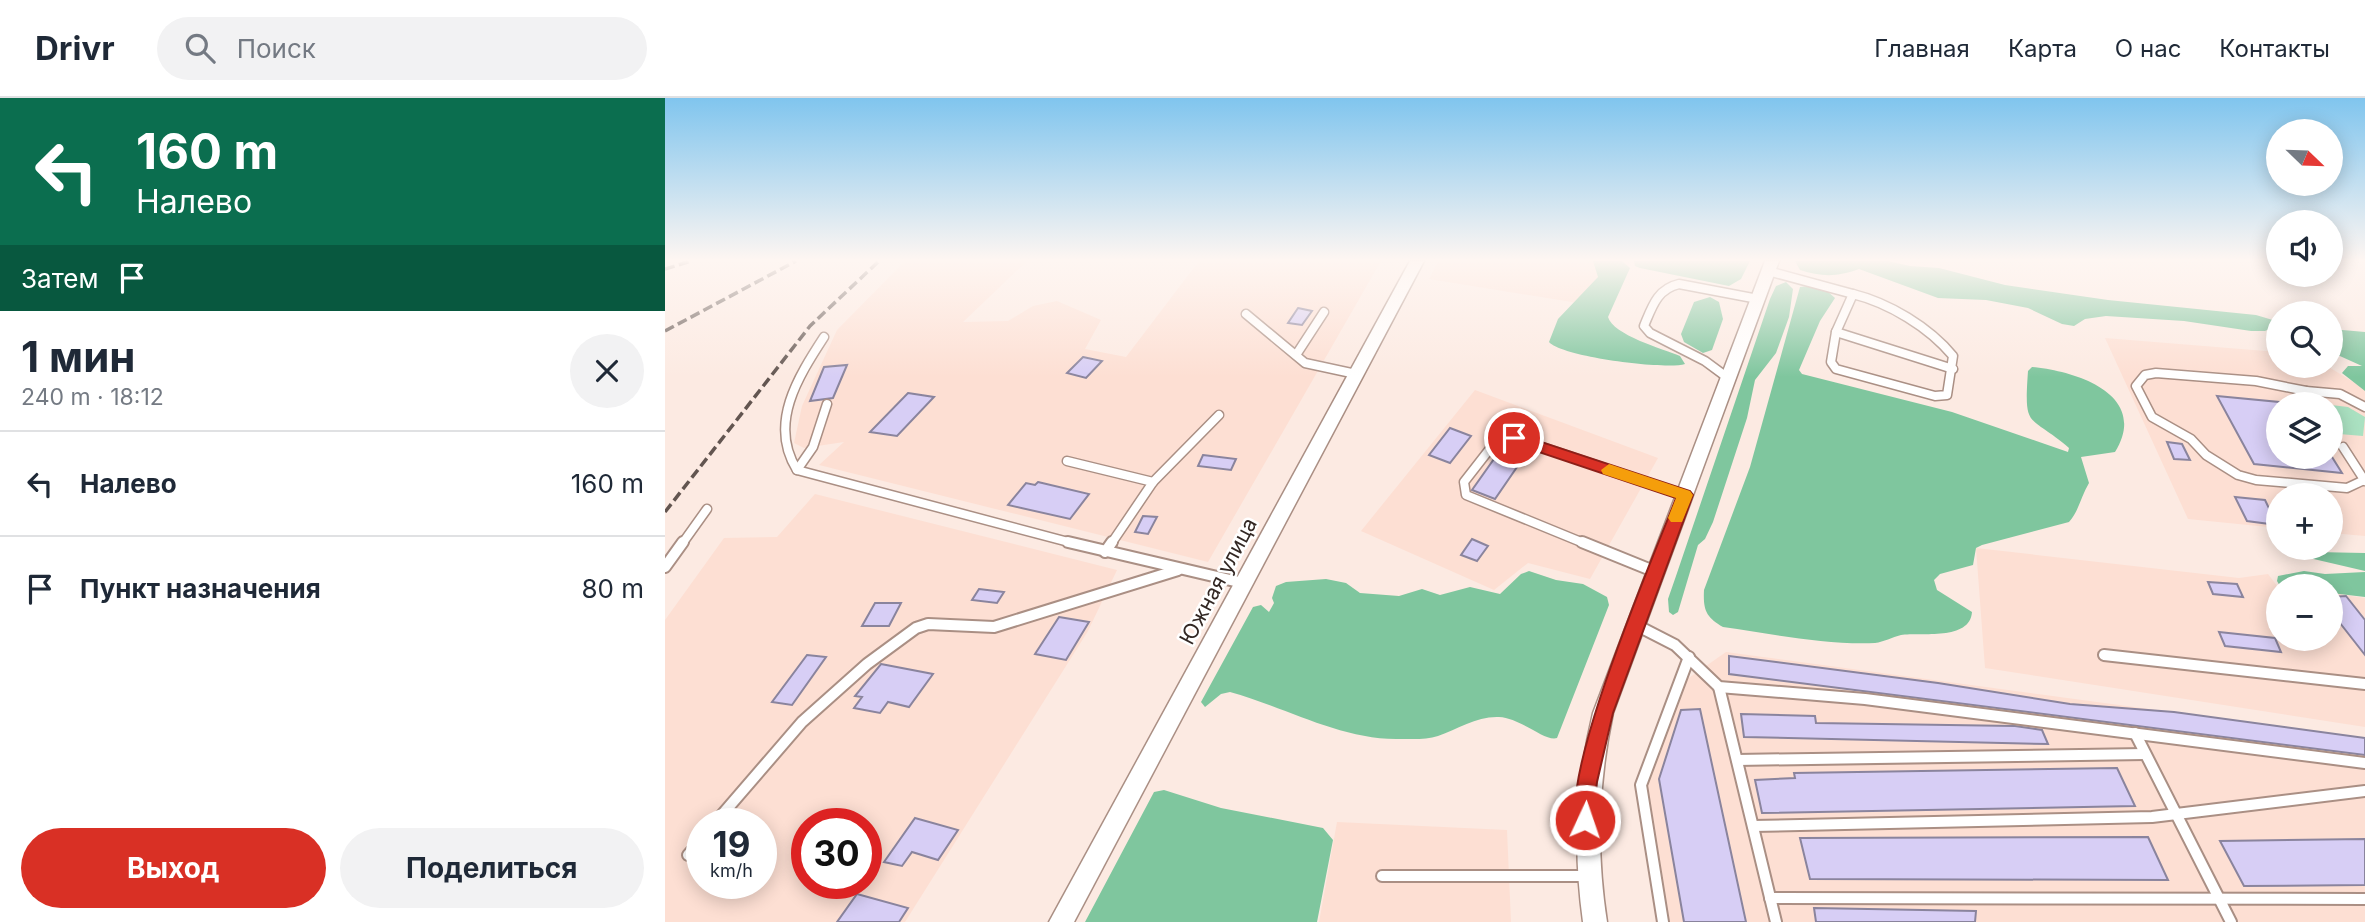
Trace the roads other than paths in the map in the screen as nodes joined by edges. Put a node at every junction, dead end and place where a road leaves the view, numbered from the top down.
1 (1396, 299) edge
2 (1657, 299) edge
3 (1758, 299) edge
4 (1850, 299) edge
5 (1872, 299) edge
6 (1324, 312) dead end
7 (1246, 314) dead end
8 (1836, 332) junction
9 (824, 337) dead end
10 (1296, 355) junction
11 (1953, 369) junction
12 (1356, 374) junction
13 (1728, 378) junction
14 (2306, 391) joint
15 (827, 404) dead end
16 (2365, 407) edge
17 (1219, 415) dead end
18 (2343, 447) dead end
19 (1067, 461) dead end
20 (797, 470) junction
21 (2365, 480) edge
22 (1153, 482) junction
23 (1685, 495) junction
24 (707, 509) dead end
25 (1105, 552) junction
26 (665, 567) edge
27 (1179, 570) junction
28 (1656, 572) junction
29 (1243, 583) junction
30 (1636, 625) junction
31 (2105, 655) dead end
32 (1689, 657) junction
33 (2365, 684) edge
34 (1720, 687) junction
35 (2135, 733) junction
36 (2145, 754) junction
37 (1737, 760) junction
38 (2365, 763) edge
39 (2365, 791) edge
40 (728, 808) edge
41 (2175, 814) junction
42 (1753, 826) junction
43 (1382, 876) dead end
44 (1588, 876) junction
45 (1770, 898) junction
46 (2365, 898) edge
47 (2220, 899) junction
48 (1061, 922) edge
49 (1595, 922) edge
50 (1663, 922) edge
51 (1776, 922) edge
52 (2231, 922) edge

1 - 12 street, Южная улица
2 - 13 lane
3 - 13 street
4 - 8 lane
5 - 11 lane
6 - 10 lane
7 - 10 lane
8 - 11 lane
8 - 11 lane
9 - 20 lane
10 - 12 lane
12 - 29 street, Южная улица
13 - 23 street
14 - 16 lane
14 - 21 lane
15 - 20 lane
17 - 22 lane
18 - 21 lane
19 - 22 lane
20 - 25 lane
22 - 25 lane
23 - 28 street
23 - 28 lane
24 - 26 lane
25 - 27 lane
27 - 29 lane
27 - 40 lane
28 - 30 street
29 - 48 street, Южная улица
30 - 32 lane
30 - 44 street
31 - 33 lane
32 - 34 lane
32 - 50 lane
34 - 35 lane
34 - 37 lane
35 - 36 lane
35 - 38 lane
36 - 37 lane
36 - 41 lane
37 - 42 lane
39 - 41 lane
41 - 42 lane
41 - 47 lane
42 - 45 lane
43 - 44 lane
44 - 49 street
45 - 47 lane
45 - 51 lane
46 - 47 lane
47 - 52 lane

